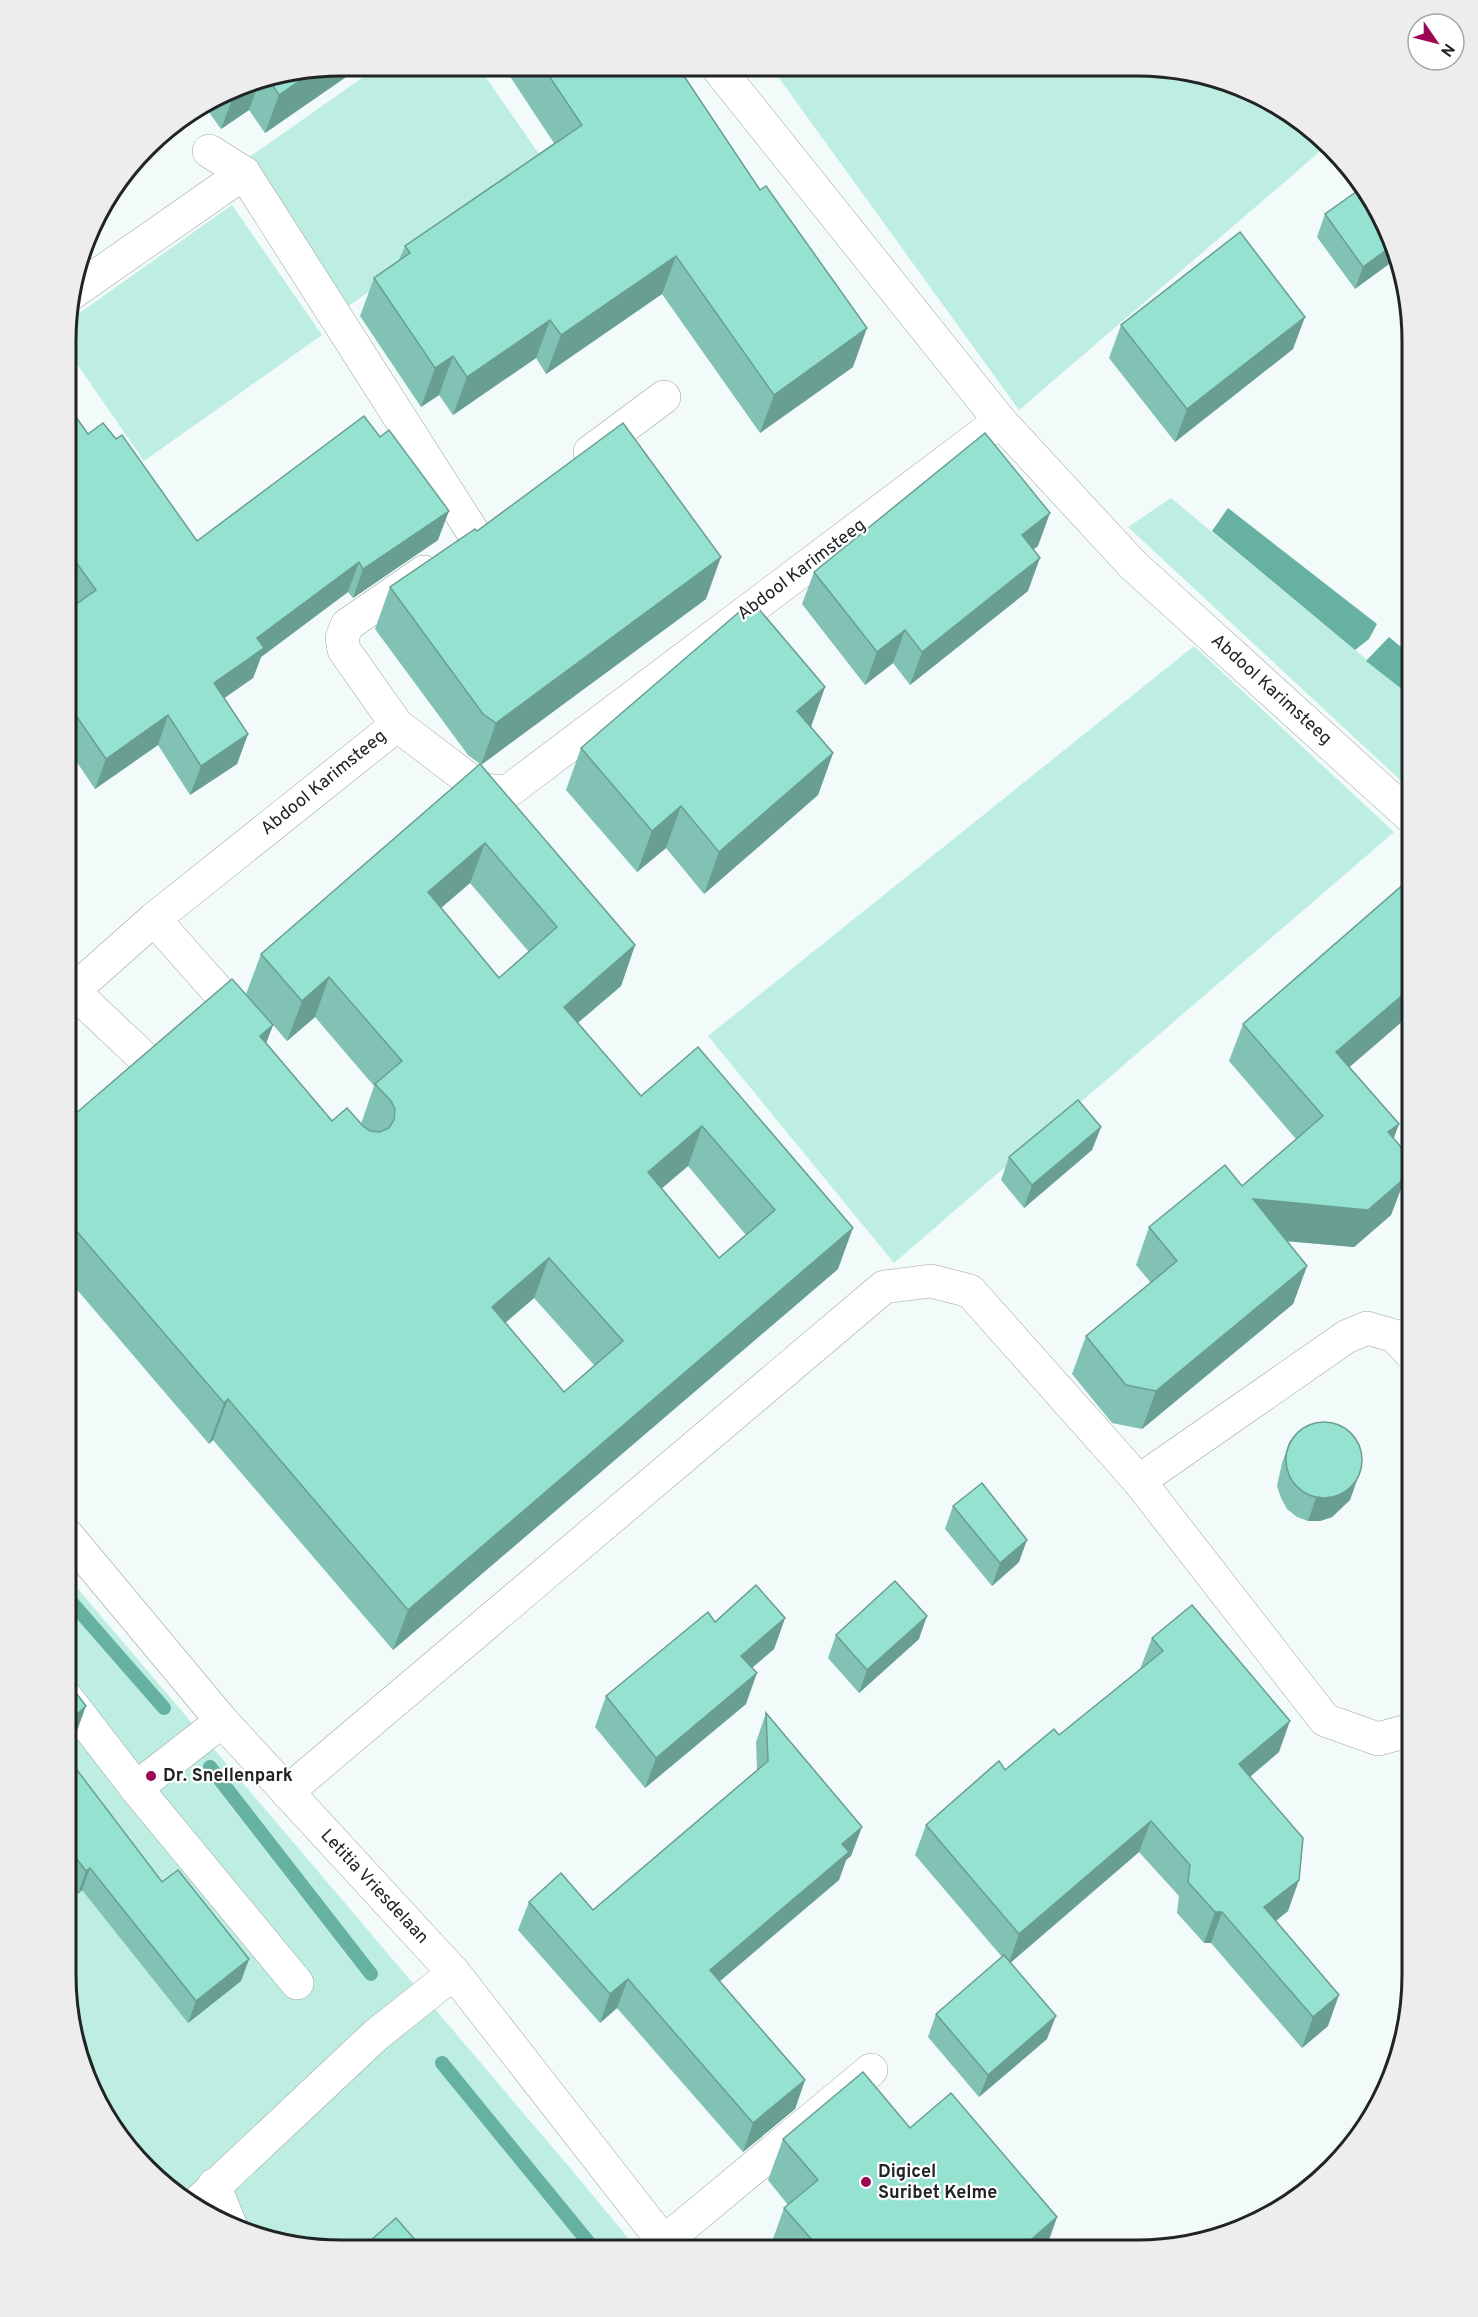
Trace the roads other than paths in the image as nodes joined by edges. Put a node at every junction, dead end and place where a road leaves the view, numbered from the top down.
1 (724, 76) edge
2 (209, 151) dead end
3 (244, 173) junction
4 (83, 285) edge
5 (664, 397) dead end
6 (1000, 421) junction
7 (570, 467) edge
8 (504, 516) edge
9 (476, 537) junction
10 (397, 725) junction
11 (1402, 809) edge
12 (154, 919) junction
13 (76, 985) edge
14 (76, 997) edge
15 (270, 1050) edge
16 (144, 1058) edge
17 (1402, 1344) edge
18 (1139, 1481) junction
19 (76, 1546) edge
20 (76, 1710) edge
21 (222, 1721) junction
22 (1402, 1732) edge
23 (136, 1788) junction
24 (287, 1792) junction
25 (454, 1973) junction
26 (297, 1983) dead end
27 (871, 2070) dead end
28 (204, 2195) edge
29 (215, 2208) edge
30 (662, 2240) edge
31 (674, 2240) edge

1 - 6 street
2 - 3 street
3 - 4 street
3 - 9 street
5 - 7 street
6 - 10 street, Abdool Karimsteeg
6 - 11 street, Abdool Karimsteeg
8 - 9 street
9 - 10 street
10 - 12 street, Abdool Karimsteeg
12 - 13 street, Abdool Karimsteeg
12 - 15 street
14 - 16 street
17 - 18 street
18 - 22 street
18 - 24 street
19 - 21 street, Letitia Vriesdelaan
20 - 23 street
21 - 23 street
21 - 24 street, Letitia Vriesdelaan
23 - 26 street
24 - 25 street, Letitia Vriesdelaan
25 - 28 street
25 - 30 street, Letitia Vriesdelaan
27 - 31 street
28 - 29 street

